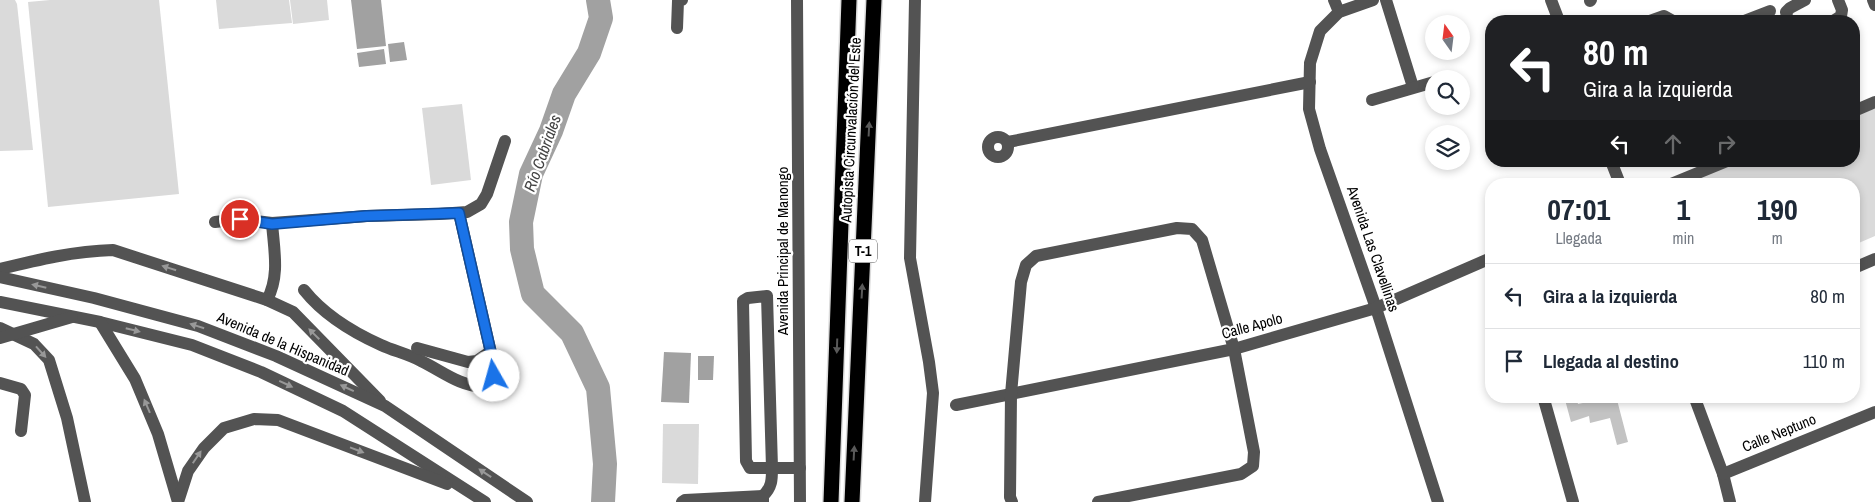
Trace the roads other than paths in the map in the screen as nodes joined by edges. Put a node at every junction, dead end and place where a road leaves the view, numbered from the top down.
1 (682, 0) edge
2 (798, 0) edge
3 (849, 0) edge
4 (874, 0) edge
5 (915, 0) edge
6 (1334, 0) edge
7 (1373, 0) edge
8 (1386, 0) edge
9 (1551, 0) edge
10 (1805, 0) edge
11 (1838, 0) edge
12 (1873, 0) edge
13 (1875, 5) edge
14 (1770, 11) dead end
15 (1340, 12) junction
16 (1557, 15) edge
17 (1760, 15) edge
18 (1787, 15) edge
19 (1841, 15) edge
20 (677, 28) dead end
21 (1310, 82) junction
22 (1425, 84) edge
23 (1414, 87) junction
24 (1372, 100) dead end
25 (1875, 102) edge
26 (1860, 108) edge
27 (505, 141) dead end
28 (1008, 142) dead end
29 (1713, 167) edge
30 (1686, 178) edge
31 (459, 213) junction
32 (215, 222) dead end
33 (272, 224) junction
34 (1875, 259) edge
35 (1485, 261) edge
36 (1860, 265) edge
37 (0, 269) edge
38 (0, 277) edge
39 (304, 290) dead end
40 (266, 300) junction
41 (0, 302) edge
42 (1376, 308) junction
43 (75, 317) junction
44 (100, 322) junction
45 (0, 328) edge
46 (15, 334) junction
47 (0, 338) edge
48 (417, 348) dead end
49 (1234, 349) junction
50 (494, 366) junction
51 (0, 383) edge
52 (1011, 394) junction
53 (1545, 403) edge
54 (1697, 403) edge
55 (956, 405) dead end
56 (385, 406) junction
57 (1875, 412) edge
58 (21, 431) dead end
59 (772, 468) junction
60 (800, 468) junction
61 (1723, 474) junction
62 (473, 493) junction
63 (763, 499) edge
64 (526, 501) edge
65 (85, 502) edge
66 (178, 502) edge
67 (484, 502) edge
68 (682, 502) edge
69 (800, 502) edge
70 (831, 502) edge
71 (852, 502) edge
72 (925, 502) edge
73 (1012, 502) edge
74 (1098, 502) edge
75 (1438, 502) edge
76 (1573, 502) edge
77 (1730, 502) edge

1 - 20 street
2 - 60 street, Avenida Principal de Manongo
3 -> 70 highway, Autopista Circunvalación del Este / T-1
71 -> 4 highway, Autopista Circunvalación del Este / T-1
5 - 72 street
6 - 15 street
7 - 15 street
8 - 23 street
9 - 16 street
10 - 18 street
11 - 19 street
12 - 13 street
14 - 17 street
15 - 21 street, Avenida Las Clavellinas
21 - 28 street
21 - 42 street, Avenida Las Clavellinas
22 - 23 street
23 - 24 street
25 - 26 street
27 - 31 street
29 - 30 street
31 - 33 street
31 - 50 street
32 - 33 street
33 - 40 street
34 - 36 street
35 - 42 street, Calle Apolo
40 -> 37 street
56 -> 38 street, Avenida de la Hispanidad
39 - 50 street
56 -> 40 street
41 - 43 street
42 - 49 street, Calle Apolo
42 - 75 street, Avenida Las Clavellinas
43 - 44 street
43 - 46 street
44 -> 62 street
66 -> 44 street
45 - 46 street
46 - 47 street
46 -> 65 street
48 - 50 street
49 - 52 street, Calle Apolo
49 - 52 street
49 - 74 street
51 - 58 street
52 - 55 street, Calle Apolo
52 - 73 street
53 - 76 street
54 - 61 street
64 -> 56 street, Avenida de la Hispanidad
57 - 61 street, Calle Neptuno
59 - 59 street
59 - 60 street
59 - 63 street
60 - 69 street, Avenida Principal de Manongo
61 - 77 street
66 -> 62 street
62 - 67 street
63 - 68 street

